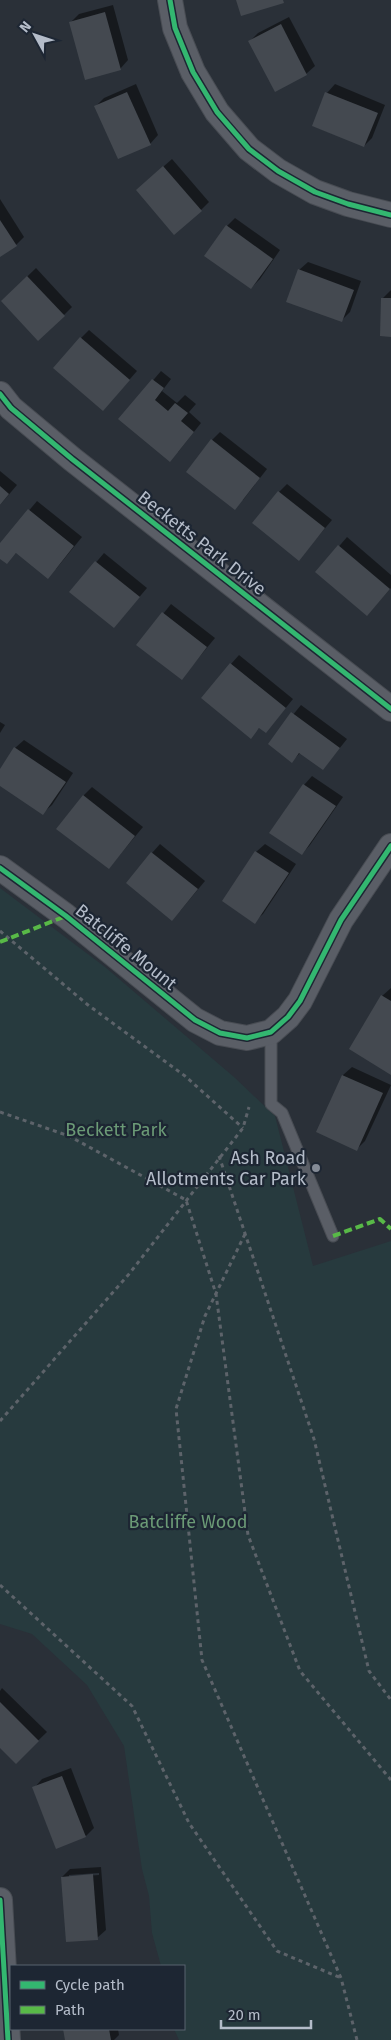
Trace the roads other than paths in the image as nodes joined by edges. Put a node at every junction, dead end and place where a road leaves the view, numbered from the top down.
1 (170, 0) edge
2 (391, 215) edge
3 (0, 394) edge
4 (391, 709) edge
5 (391, 846) edge
6 (0, 868) edge
7 (271, 1032) junction
8 (334, 1236) dead end
9 (0, 1900) edge
10 (8, 2040) edge

1 - 2 street
3 - 4 street, Becketts Park Drive
5 - 7 street
6 - 7 street, Batcliffe Mount
7 - 8 lane
9 - 10 street

